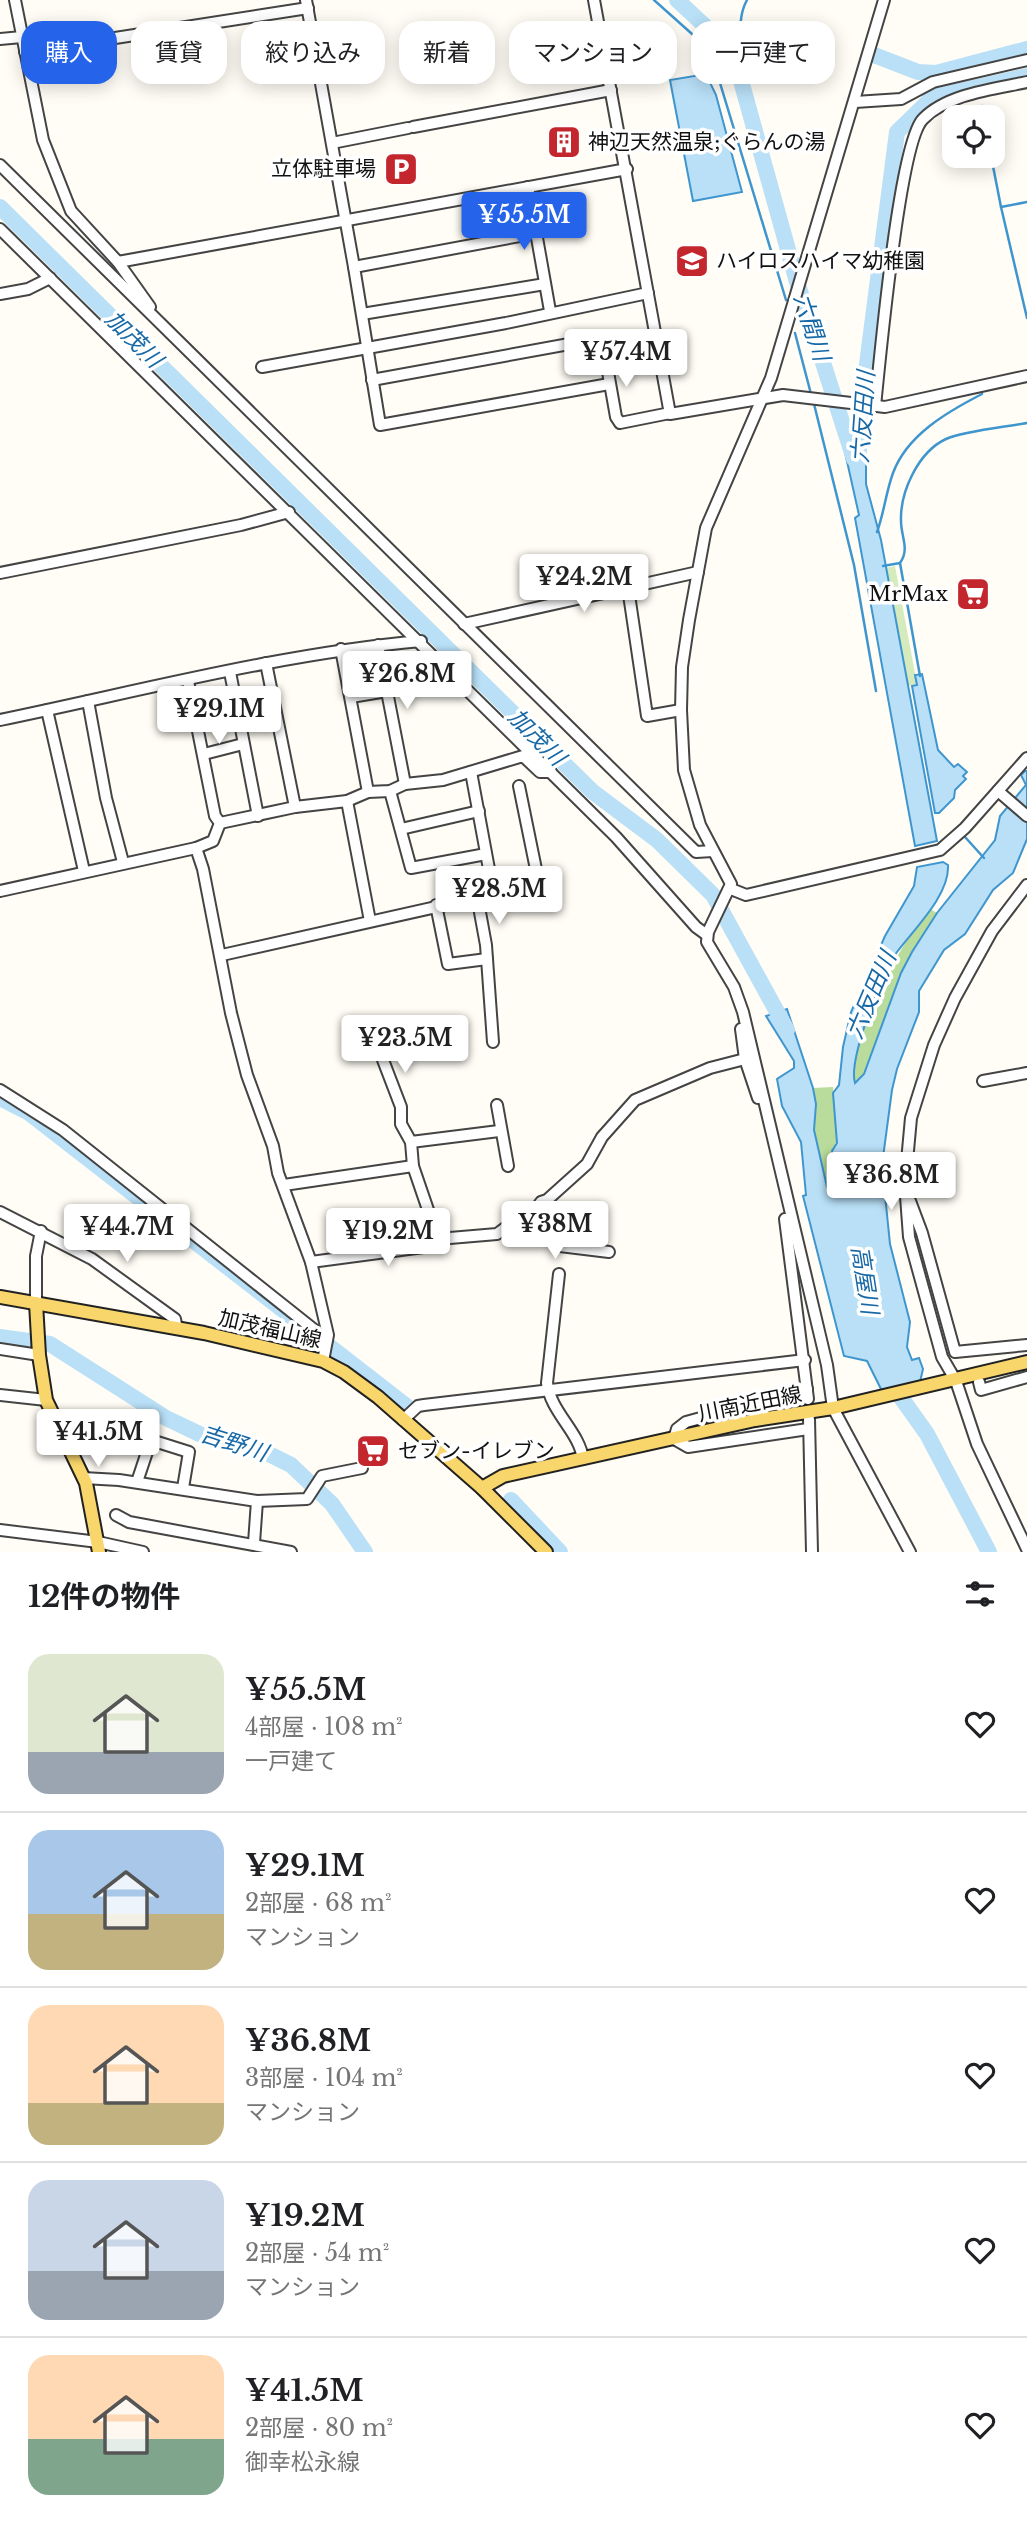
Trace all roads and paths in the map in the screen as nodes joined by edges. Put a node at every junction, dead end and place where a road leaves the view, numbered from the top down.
1 (15, 0) edge
2 (594, 0) edge
3 (884, 0) edge
4 (307, 4) edge
5 (21, 32) edge
6 (117, 36) edge
7 (21, 37) edge
8 (0, 39) edge
9 (1027, 60) edge
10 (1027, 82) edge
11 (32, 84) edge
12 (611, 90) junction
13 (855, 102) junction
14 (332, 143) junction
15 (0, 165) edge
16 (626, 169) junction
17 (528, 187) junction
18 (345, 221) junction
19 (0, 229) edge
20 (537, 233) junction
21 (118, 262) junction
22 (354, 267) junction
23 (50, 278) junction
24 (545, 284) junction
25 (648, 293) junction
26 (0, 294) edge
27 (550, 311) junction
28 (150, 314) junction
29 (362, 314) junction
30 (367, 346) junction
31 (262, 367) dead end
32 (1027, 376) edge
33 (372, 380) junction
34 (609, 384) junction
35 (762, 400) junction
36 (872, 406) junction
37 (670, 413) junction
38 (289, 512) junction
39 (698, 572) junction
40 (0, 573) edge
41 (628, 588) junction
42 (464, 624) junction
43 (421, 641) junction
44 (378, 645) junction
45 (341, 649) junction
46 (266, 663) junction
47 (230, 671) junction
48 (188, 681) junction
49 (387, 691) junction
50 (351, 697) junction
51 (88, 701) junction
52 (47, 710) junction
53 (681, 710) junction
54 (0, 720) edge
55 (243, 744) junction
56 (204, 754) junction
57 (1027, 758) edge
58 (471, 772) junction
59 (551, 772) junction
60 (405, 784) junction
61 (519, 786) dead end
62 (390, 791) junction
63 (368, 792) junction
64 (1000, 793) junction
65 (347, 801) junction
66 (295, 807) junction
67 (479, 811) junction
68 (258, 816) junction
69 (1027, 816) edge
70 (220, 823) junction
71 (401, 829) junction
72 (196, 848) junction
73 (713, 851) junction
74 (486, 854) junction
75 (123, 862) junction
76 (84, 871) junction
77 (1027, 886) edge
78 (730, 890) junction
79 (0, 891) edge
80 (477, 896) junction
81 (494, 896) junction
82 (436, 905) junction
83 (370, 921) junction
84 (707, 933) junction
85 (222, 955) junction
86 (487, 959) junction
87 (743, 1012) junction
88 (493, 1042) dead end
89 (745, 1059) junction
90 (383, 1060) dead end
91 (1027, 1073) edge
92 (983, 1081) dead end
93 (0, 1090) edge
94 (497, 1105) dead end
95 (771, 1126) junction
96 (499, 1131) junction
97 (411, 1142) junction
98 (413, 1166) junction
99 (508, 1167) dead end
100 (905, 1183) junction
101 (284, 1185) junction
102 (789, 1210) junction
103 (0, 1212) edge
104 (533, 1213) junction
105 (41, 1231) junction
106 (438, 1239) junction
107 (609, 1252) dead end
108 (311, 1262) junction
109 (559, 1274) dead end
110 (0, 1297) edge
111 (36, 1303) junction
112 (177, 1329) junction
113 (38, 1345) junction
114 (1027, 1345) edge
115 (325, 1348) junction
116 (0, 1349) edge
117 (975, 1350) junction
118 (805, 1360) junction
119 (975, 1362) dead end
120 (1027, 1362) edge
121 (1027, 1377) edge
122 (951, 1382) junction
123 (979, 1382) dead end
124 (548, 1391) junction
125 (0, 1395) edge
126 (46, 1400) junction
127 (838, 1407) junction
128 (403, 1420) junction
129 (674, 1439) junction
130 (583, 1459) junction
131 (362, 1468) dead end
132 (83, 1478) junction
133 (137, 1482) junction
134 (183, 1488) junction
135 (482, 1488) junction
136 (257, 1501) junction
137 (116, 1515) dead end
138 (0, 1530) edge
139 (254, 1543) junction
140 (98, 1547) edge
141 (1027, 1549) edge
142 (143, 1552) edge
143 (291, 1552) edge
144 (546, 1552) edge
145 (812, 1552) edge
146 (910, 1552) edge

1 - 5 street
2 - 12 street
3 - 13 street
4 - 6 street
4 - 14 street
7 - 8 street
9 - 13 street
10 - 36 street
11 - 21 street
12 - 14 street
12 - 16 street
13 - 35 street
14 - 18 street
15 - 28 street
16 - 17 street
16 - 25 street
17 - 18 street
17 - 20 street
18 - 21 street
18 - 22 street
19 - 23 street
20 - 22 street
20 - 24 street
21 - 28 street
22 - 29 street
23 - 26 street
23 - 38 street
24 - 27 street
24 - 29 street
25 - 27 street
25 - 37 street
27 - 30 street
28 - 42 street
29 - 30 street
30 - 31 street
30 - 33 street
32 - 36 street
33 - 34 street
33 - 34 street
34 - 37 street
35 - 36 street
35 - 37 street
35 - 39 street
38 - 40 street
38 - 43 street
39 - 41 street
39 - 53 street
41 - 42 street
41 - 53 street
42 - 73 street
43 - 44 street
43 - 59 street
44 - 45 street
44 - 49 street
45 - 46 street
45 - 50 street
46 - 47 street
46 - 66 street
47 - 48 street
47 - 55 street
48 - 51 street
48 - 56 street
49 - 50 street
49 - 60 street
50 - 63 street
51 - 52 street
51 - 75 street
52 - 54 street
52 - 76 street
53 - 73 street
55 - 56 street
55 - 68 street
56 - 70 street
57 - 64 street
58 - 59 street
58 - 60 street
58 - 67 street
59 - 84 street
60 - 62 street
61 - 81 street
62 - 63 street
62 - 71 street
63 - 65 street
64 - 69 street
64 - 78 street
65 - 66 street
65 - 83 street
66 - 68 street
67 - 71 street
67 - 74 street
68 - 70 street
70 - 72 street
71 - 74 street
72 - 75 street
72 - 85 street
73 - 78 street
74 - 81 street
75 - 76 street
76 - 79 street
77 - 100 street
78 - 84 street
80 - 81 street
80 - 82 street
80 - 86 street
82 - 83 street
82 - 86 street
83 - 85 street
84 - 87 street
85 - 101 street
86 - 88 street
87 - 89 street
87 - 95 street
89 - 95 street
89 - 104 street
90 - 97 street
91 - 92 street
93 - 115 street
94 - 96 street
95 - 102 street
96 - 97 street
96 - 99 street
97 - 98 street
98 - 101 street
98 - 106 street
100 - 117 street
100 - 122 street
101 - 108 street
102 - 118 street
102 - 127 street
103 - 105 street
104 - 106 street
104 - 107 street
105 - 111 street
105 - 112 street
106 - 108 street
108 - 115 street
109 - 124 street
110 - 111 main road, 加茂福山線
111 - 112 main road, 加茂福山線
111 - 113 main road
112 - 115 main road, 加茂福山線
113 - 116 street
113 - 126 main road
114 - 117 street
115 - 128 main road, 加茂福山線
117 - 119 street
118 - 124 street
118 - 129 street
120 - 122 main road, 川南近田線
121 - 123 street
122 - 127 main road, 川南近田線
122 - 141 street
124 - 128 street
124 - 130 street
125 - 126 street
126 - 132 main road
127 - 129 main road, 川南近田線
127 - 146 street
128 - 135 main road, 加茂福山線
129 - 130 main road, 川南近田線
129 - 145 street
130 - 135 main road, 川南近田線
131 - 136 street
132 - 133 street
132 - 140 main road
133 - 134 street
133 - 134 street
134 - 136 street
135 - 144 main road, 加茂福山線
136 - 139 street
137 - 139 street
138 - 140 street
139 - 143 street
140 - 142 street

